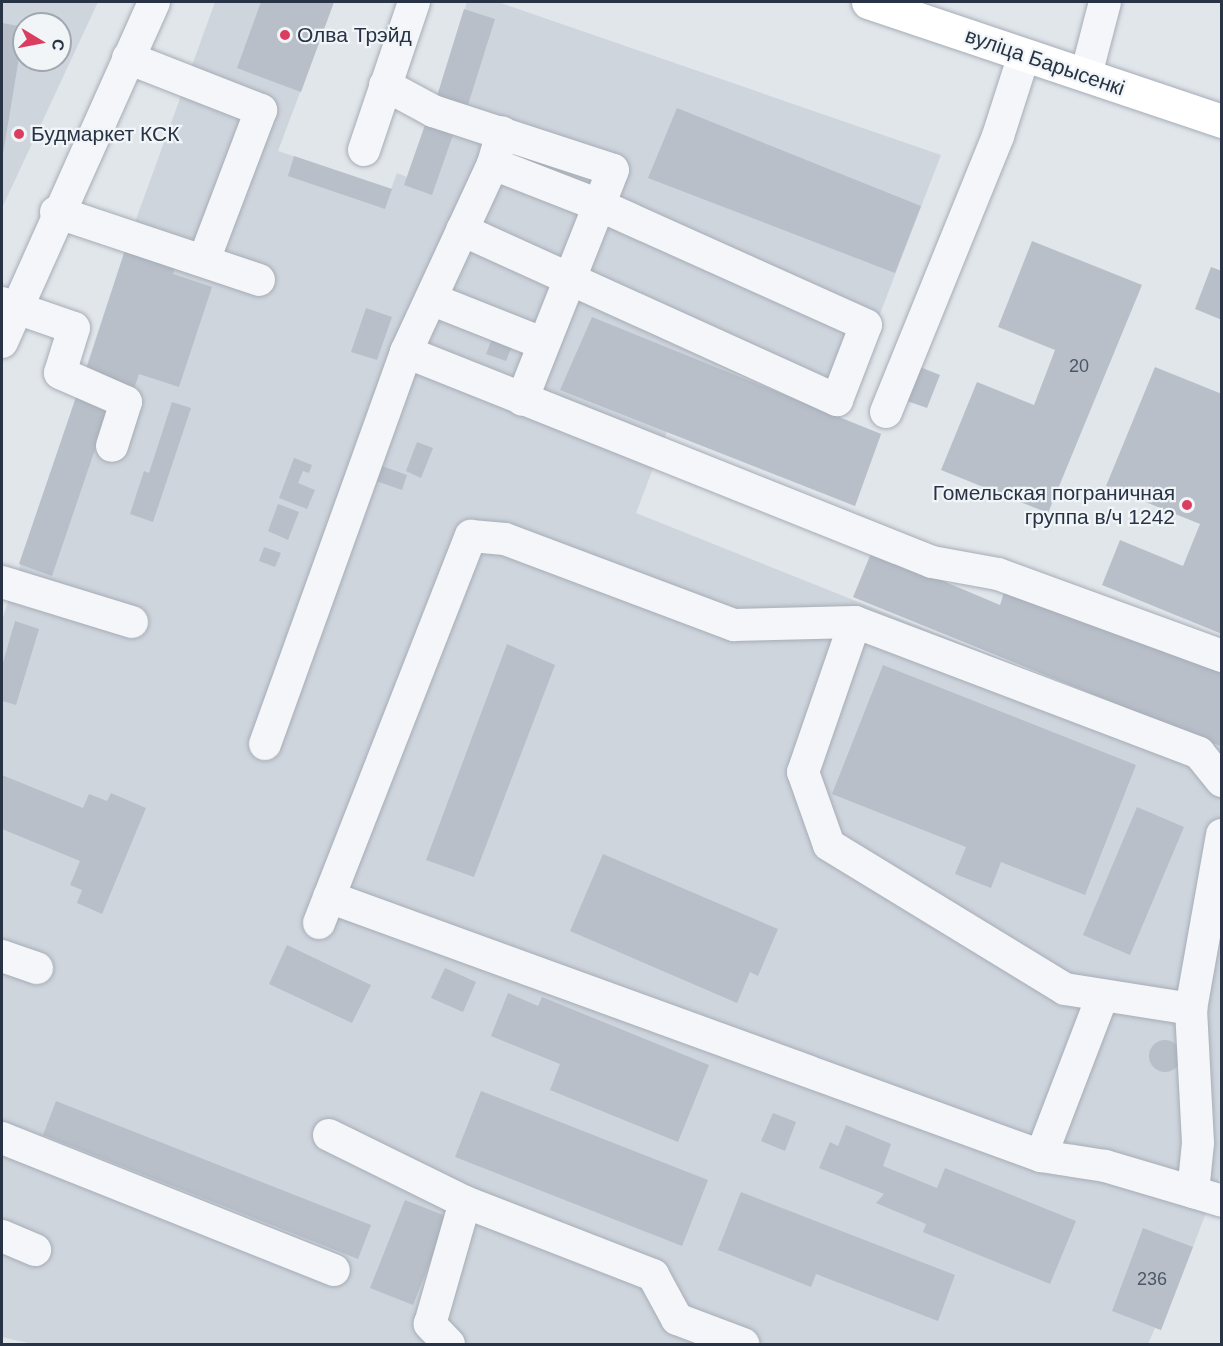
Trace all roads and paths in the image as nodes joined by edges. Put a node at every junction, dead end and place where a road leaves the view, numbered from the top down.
1 (154, 2) edge
2 (414, 2) edge
3 (868, 2) edge
4 (1105, 2) edge
5 (1024, 55) junction
6 (128, 58) junction
7 (1086, 75) junction
8 (385, 85) junction
9 (1221, 121) edge
10 (502, 132) junction
11 (364, 150) dead end
12 (493, 164) junction
13 (601, 206) junction
14 (56, 212) junction
15 (462, 230) junction
16 (204, 260) junction
17 (260, 280) dead end
18 (571, 281) junction
19 (431, 299) junction
20 (9, 304) edge
21 (2, 342) edge
22 (542, 343) junction
23 (405, 352) junction
24 (522, 400) junction
25 (886, 412) dead end
26 (112, 446) dead end
27 (2, 582) edge
28 (132, 622) dead end
29 (855, 622) junction
30 (1221, 656) edge
31 (265, 744) dead end
32 (1221, 781) edge
33 (1221, 835) edge
34 (2, 956) edge
35 (37, 968) dead end
36 (1102, 997) junction
37 (1191, 1009) junction
38 (329, 1135) dead end
39 (2, 1138) edge
40 (1041, 1156) junction
41 (1207, 1196) edge
42 (465, 1202) junction
43 (2, 1236) edge
44 (35, 1250) dead end
45 (334, 1270) dead end
46 (449, 1344) edge
47 (744, 1344) edge

1 - 6 street
2 - 8 street
3 - 5 main road, вуліца Барысенкі
4 - 7 street
5 - 7 main road, вуліца Барысенкі
5 - 25 street
6 - 14 street
6 - 16 street
7 - 9 main road, вуліца Барысенкі
8 - 10 street
8 - 11 street
10 - 12 street
10 - 13 street
12 - 13 street
12 - 15 street
13 - 18 street
13 - 18 street
14 - 16 street
14 - 20 street
15 - 18 street
15 - 19 street
16 - 17 street
18 - 22 street
19 - 22 street
19 - 23 street
20 - 21 street
20 - 26 street
22 - 24 street
23 - 24 street
23 - 31 street
24 - 30 street
27 - 28 street
29 - 32 street
29 - 36 street
29 - 40 street
33 - 37 street
34 - 35 street
36 - 37 street
36 - 40 street
37 - 41 street
38 - 42 street
39 - 45 street
40 - 41 street
42 - 46 street
42 - 47 street
43 - 44 street

